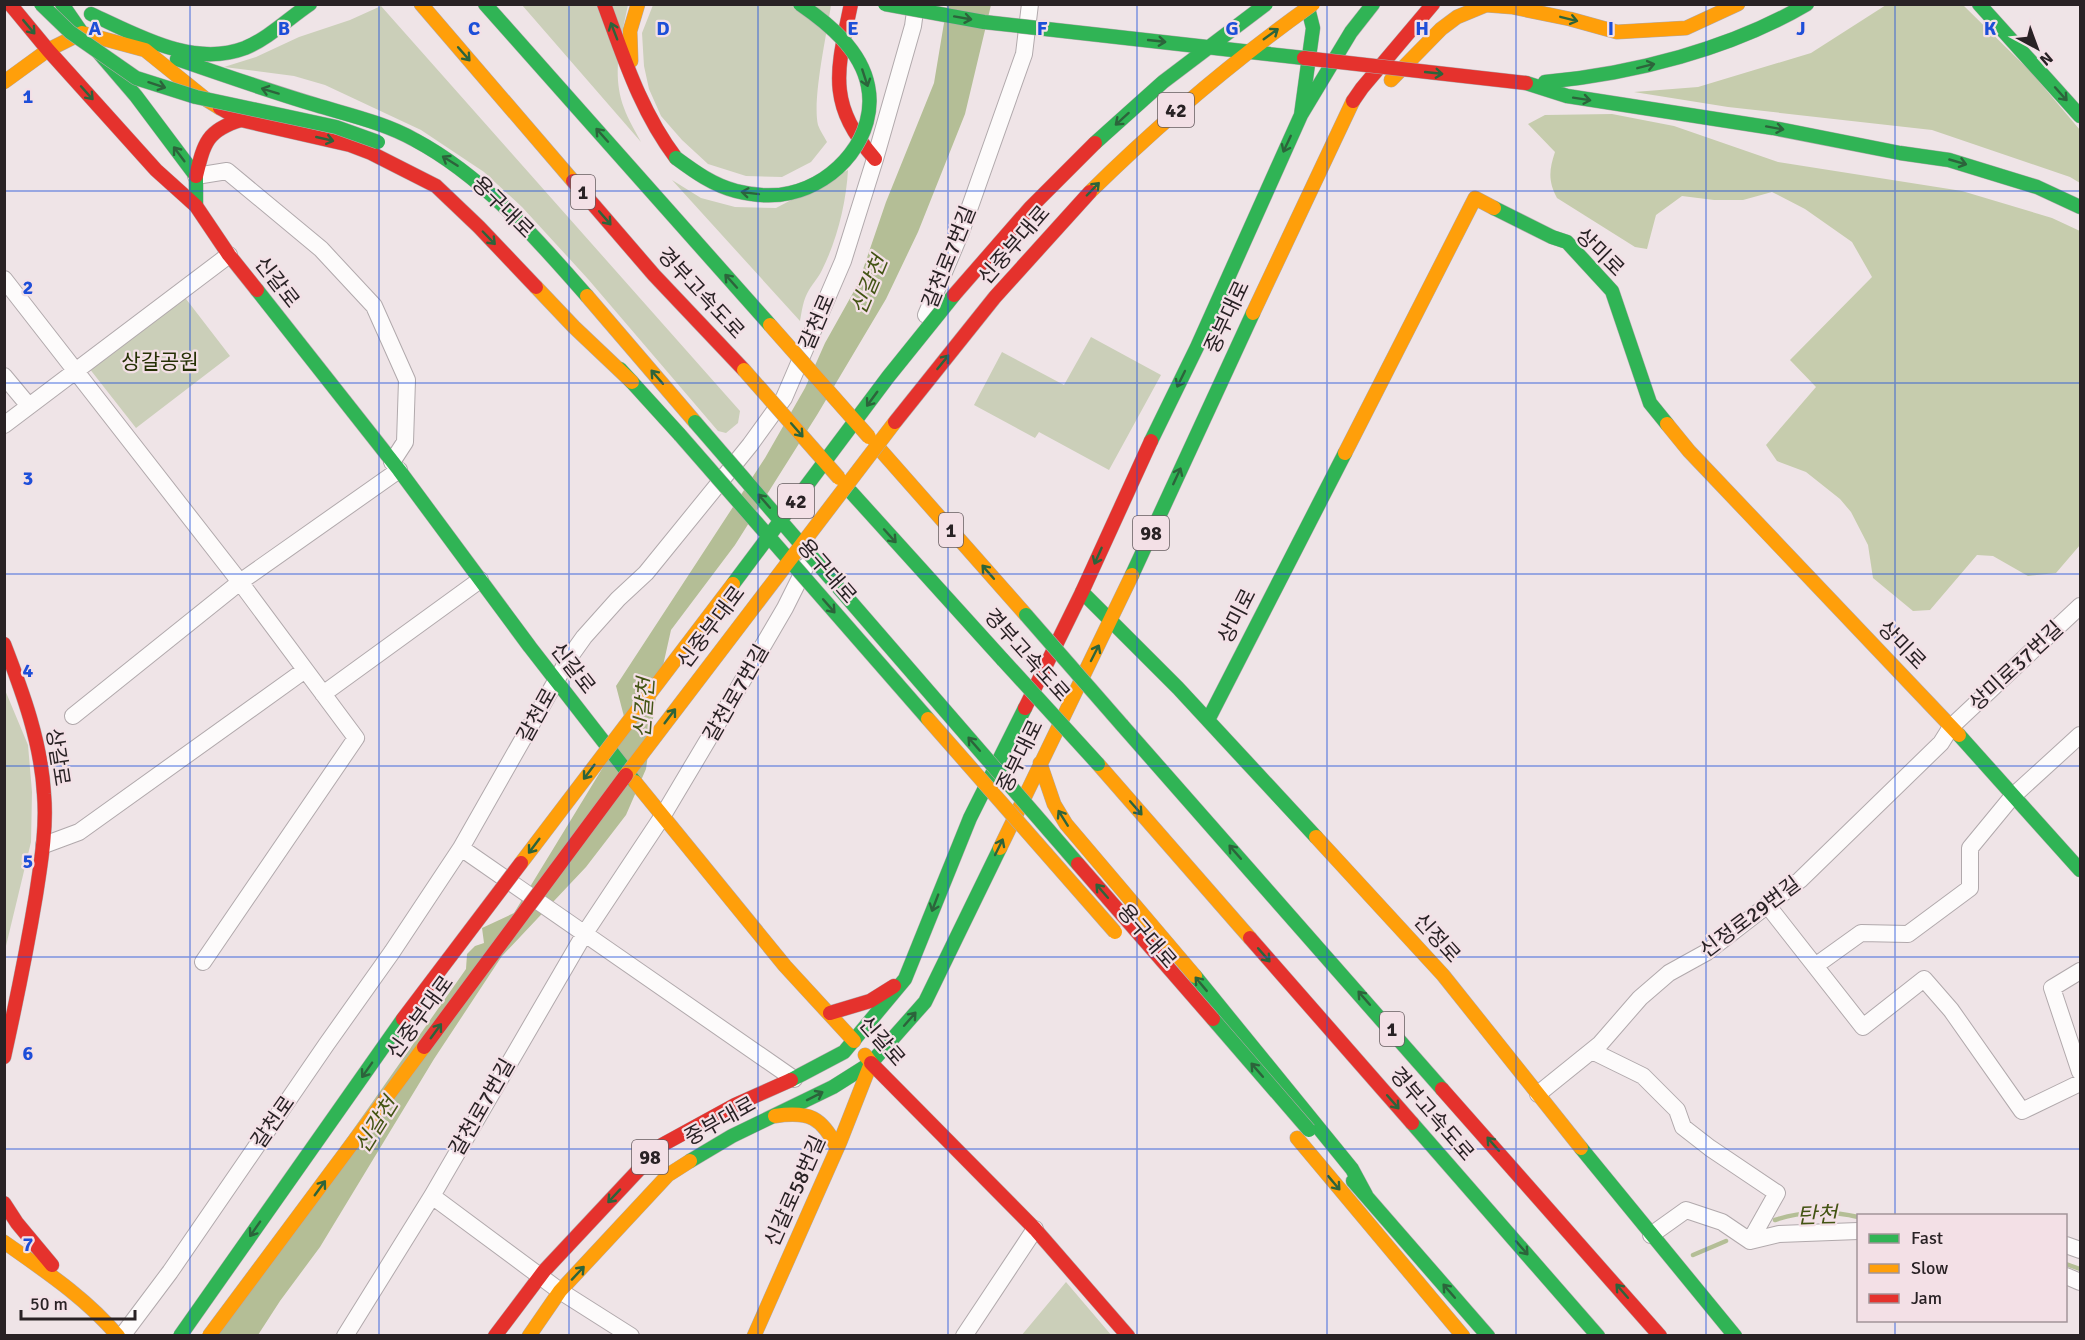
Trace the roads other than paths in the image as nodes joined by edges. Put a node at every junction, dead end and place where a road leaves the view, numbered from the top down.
1 (10, 4) edge
2 (41, 4) edge
3 (62, 4) edge
4 (79, 4) edge
5 (310, 4) edge
6 (485, 4) edge
7 (604, 4) edge
8 (638, 4) edge
9 (800, 4) edge
10 (850, 4) edge
11 (885, 4) edge
12 (916, 4) edge
13 (1030, 4) edge
14 (1266, 4) edge
15 (1307, 4) edge
16 (1313, 4) edge
17 (1372, 4) edge
18 (1433, 4) edge
19 (1738, 4) edge
20 (1807, 4) edge
21 (1979, 4) edge
22 (424, 7) edge
23 (91, 14) junction
24 (82, 33) junction
25 (48, 50) junction
26 (145, 50) junction
27 (4, 82) edge
28 (1526, 83) junction
29 (640, 97) junction
30 (1301, 115) junction
31 (2080, 116) edge
32 (241, 120) junction
33 (1337, 134) junction
34 (875, 159) junction
35 (196, 176) junction
36 (196, 206) junction
37 (2080, 207) edge
38 (229, 255) junction
39 (4, 279) edge
40 (75, 370) junction
41 (4, 376) edge
42 (632, 382) junction
43 (29, 406) junction
44 (4, 425) edge
45 (395, 466) junction
46 (480, 580) junction
47 (240, 582) junction
48 (1082, 592) junction
49 (2080, 606) edge
50 (1111, 620) junction
51 (4, 644) edge
52 (305, 670) junction
53 (561, 686) junction
54 (323, 694) junction
55 (73, 716) dead end
56 (1208, 720) junction
57 (1951, 727) junction
58 (2080, 735) edge
59 (1040, 763) junction
60 (2012, 796) junction
61 (658, 812) junction
62 (44, 845) junction
63 (467, 854) junction
64 (2080, 870) edge
65 (1768, 906) junction
66 (585, 933) junction
67 (1124, 942) dead end
68 (203, 962) dead end
69 (1815, 966) junction
70 (2080, 971) edge
71 (905, 979) junction
72 (830, 1013) junction
73 (854, 1041) junction
74 (1592, 1051) junction
75 (4, 1057) edge
76 (871, 1063) junction
77 (2080, 1072) edge
78 (794, 1079) junction
79 (2080, 1083) edge
80 (1538, 1094) junction
81 (773, 1117) junction
82 (1293, 1134) dead end
83 (837, 1148) junction
84 (432, 1196) junction
85 (1366, 1196) junction
86 (4, 1203) edge
87 (1035, 1229) junction
88 (1857, 1231) edge
89 (1651, 1235) junction
90 (1750, 1241) junction
91 (4, 1242) edge
92 (540, 1276) junction
93 (70, 1288) junction
94 (560, 1291) junction
95 (120, 1335) edge
96 (180, 1335) edge
97 (209, 1335) edge
98 (345, 1335) edge
99 (495, 1335) edge
100 (529, 1335) edge
101 (631, 1335) edge
102 (754, 1335) edge
103 (964, 1335) edge
104 (1128, 1335) edge
105 (1463, 1335) edge
106 (1488, 1335) edge
107 (1598, 1335) edge
108 (1660, 1335) edge
109 (1735, 1335) edge

1 -> 25 main road, 신갈로
2 -> 42 main road, 용구대로, bridge
3 - 24 main road
4 - 23 main road, 용구대로
5 - 23 main road
108 -> 6 main road, 경부고속도로 / 1, bridge
29 -> 7 main road
8 - 29 main road
9 -> 29 main road, bridge
10 - 34 main road
11 -> 28 main road, bridge
12 - 34 street, 갈천로
13 - 61 street, 갈천로7번길
14 -> 96 main road, 신중부대로 / 42, bridge
15 - 30 main road
97 -> 16 main road, 신중부대로 / 42, bridge
17 - 30 main road, 중부대로 / 98
18 - 33 main road, 중부대로 / 98
33 -> 19 main road
28 -> 20 main road
21 -> 31 main road
22 -> 107 main road, 경부고속도로 / 1, bridge
23 - 26 main road, 용구대로
24 - 25 main road
24 - 26 main road
35 -> 24 main road
25 - 27 main road
25 -> 36 main road, 신갈로
26 - 32 main road
85 -> 26 main road, 용구대로, bridge
28 -> 37 main road
30 -> 48 main road, 중부대로 / 98
32 - 35 main road
32 -> 42 main road
50 -> 33 main road, 중부대로 / 98
34 - 53 street, 갈천로
35 - 36 main road
35 - 45 street
36 - 38 main road, 신갈로
38 - 40 street
38 - 45 main road, 신갈로
39 - 40 street
40 - 43 street
40 - 47 street
41 - 43 street
42 -> 67 main road, 용구대로, bridge
43 - 44 street
45 - 46 main road, 신갈로
45 - 47 street
46 - 53 main road, 신갈로
46 - 54 street
47 - 52 street
47 - 55 street
48 - 50 main road, 신정로
48 -> 71 main road, 중부대로 / 98
49 - 57 street, 상미로37번길
50 - 56 main road, 신정로
59 -> 50 main road, 중부대로 / 98
51 - 62 main road, 상갈로
52 - 54 street
52 - 62 street
53 - 61 main road, 신갈로, bridge
53 - 63 street, 갈천로
54 - 68 street
56 - 57 main road, 상미로
56 - 80 main road, 신정로
57 - 60 main road, 상미로
57 - 65 street, 신정로29번길
58 - 60 street
76 -> 59 main road, 중부대로 / 98
85 -> 59 main road
60 - 64 main road, 상미로
60 - 69 street
61 - 66 street, 갈천로7번길
61 - 72 main road, 신갈로
62 - 75 main road, 상갈로
63 - 66 street, bridge
63 - 95 street, 갈천로
65 - 69 street
65 - 74 street, 신정로29번길
66 - 78 street
66 - 84 street, 갈천로7번길
69 - 79 street
70 - 77 street
71 - 72 main road
71 - 73 main road, 중부대로 / 98
72 - 73 main road, 신갈로
73 - 76 main road, 신갈로
73 - 78 main road, 중부대로 / 98
74 - 80 street, 신정로29번길
74 - 90 street
81 -> 76 main road, 중부대로 / 98
76 - 83 main road, 신갈로58번길
76 - 87 main road, 신갈로
78 -> 92 main road, 중부대로 / 98
80 - 89 main road, 신정로
81 - 83 main road
94 -> 81 main road, 중부대로 / 98
82 -> 105 main road
83 - 102 main road, 신갈로58번길
84 - 92 street
84 - 98 street, 갈천로7번길
106 -> 85 main road, 용구대로
86 - 93 main road
87 - 103 street
87 - 104 main road, 신갈로
88 - 90 street
89 - 90 street
89 - 109 main road, 신정로
91 - 93 main road
92 - 94 street
92 - 99 main road, 중부대로 / 98
93 - 95 main road
94 - 100 main road, 중부대로 / 98
94 - 101 street

